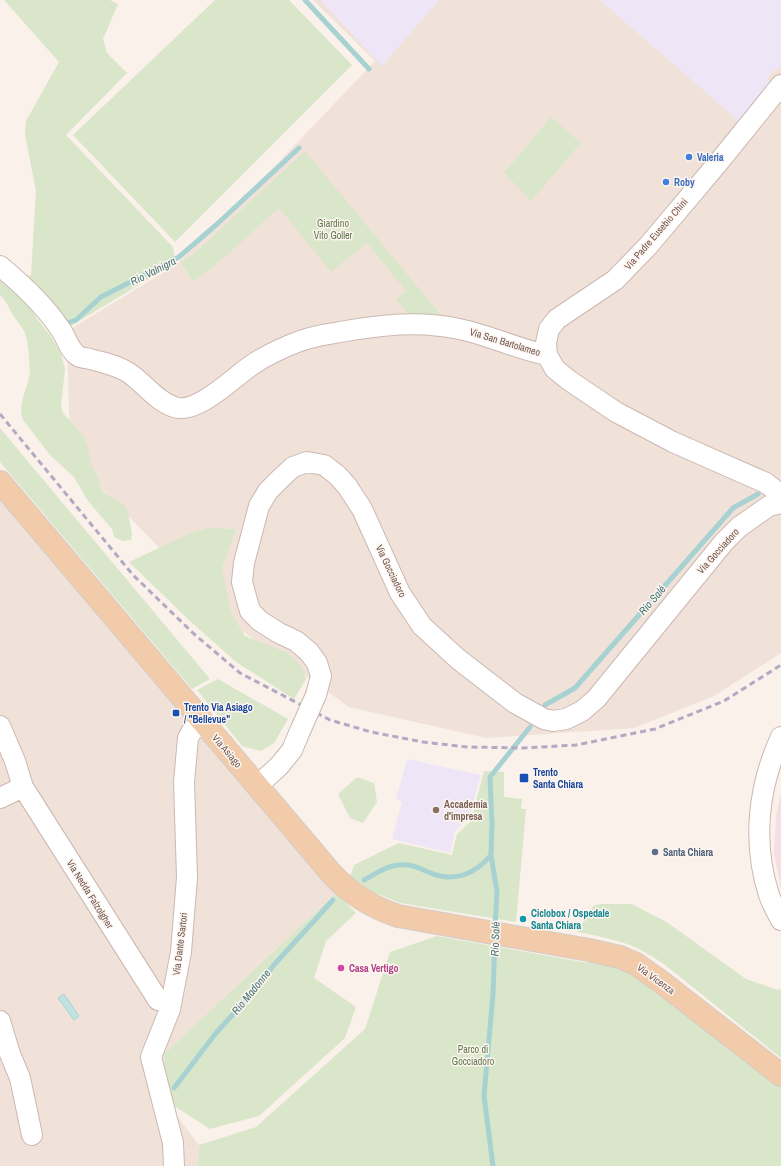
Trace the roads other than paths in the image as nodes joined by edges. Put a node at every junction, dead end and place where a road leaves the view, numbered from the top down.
1 (781, 85) edge
2 (0, 266) edge
3 (547, 355) junction
4 (0, 482) edge
5 (781, 495) edge
6 (781, 503) edge
7 (203, 721) junction
8 (0, 726) edge
9 (779, 741) edge
10 (257, 786) junction
11 (23, 787) junction
12 (0, 798) edge
13 (781, 920) edge
14 (484, 931) joint
15 (158, 1000) dead end
16 (0, 1021) edge
17 (781, 1075) edge
18 (32, 1135) dead end
19 (174, 1166) edge

1 - 3 street, Via Padre Eusebio Chini
2 - 3 street, Via San Bartolameo
3 - 5 street, Via San Bartolameo
4 - 7 main road, Via Asiago
6 - 10 street, Via Gocciadoro, bridge
7 - 10 main road, Via Asiago
7 - 19 street, Via Dante Sartori
8 - 11 street, Via Nedda Falzolgher
9 - 13 street
10 - 14 main road, Via Asiago
11 - 12 street
11 - 15 street, Via Nedda Falzolgher
14 - 17 main road, Via Vicenza
16 - 18 street

